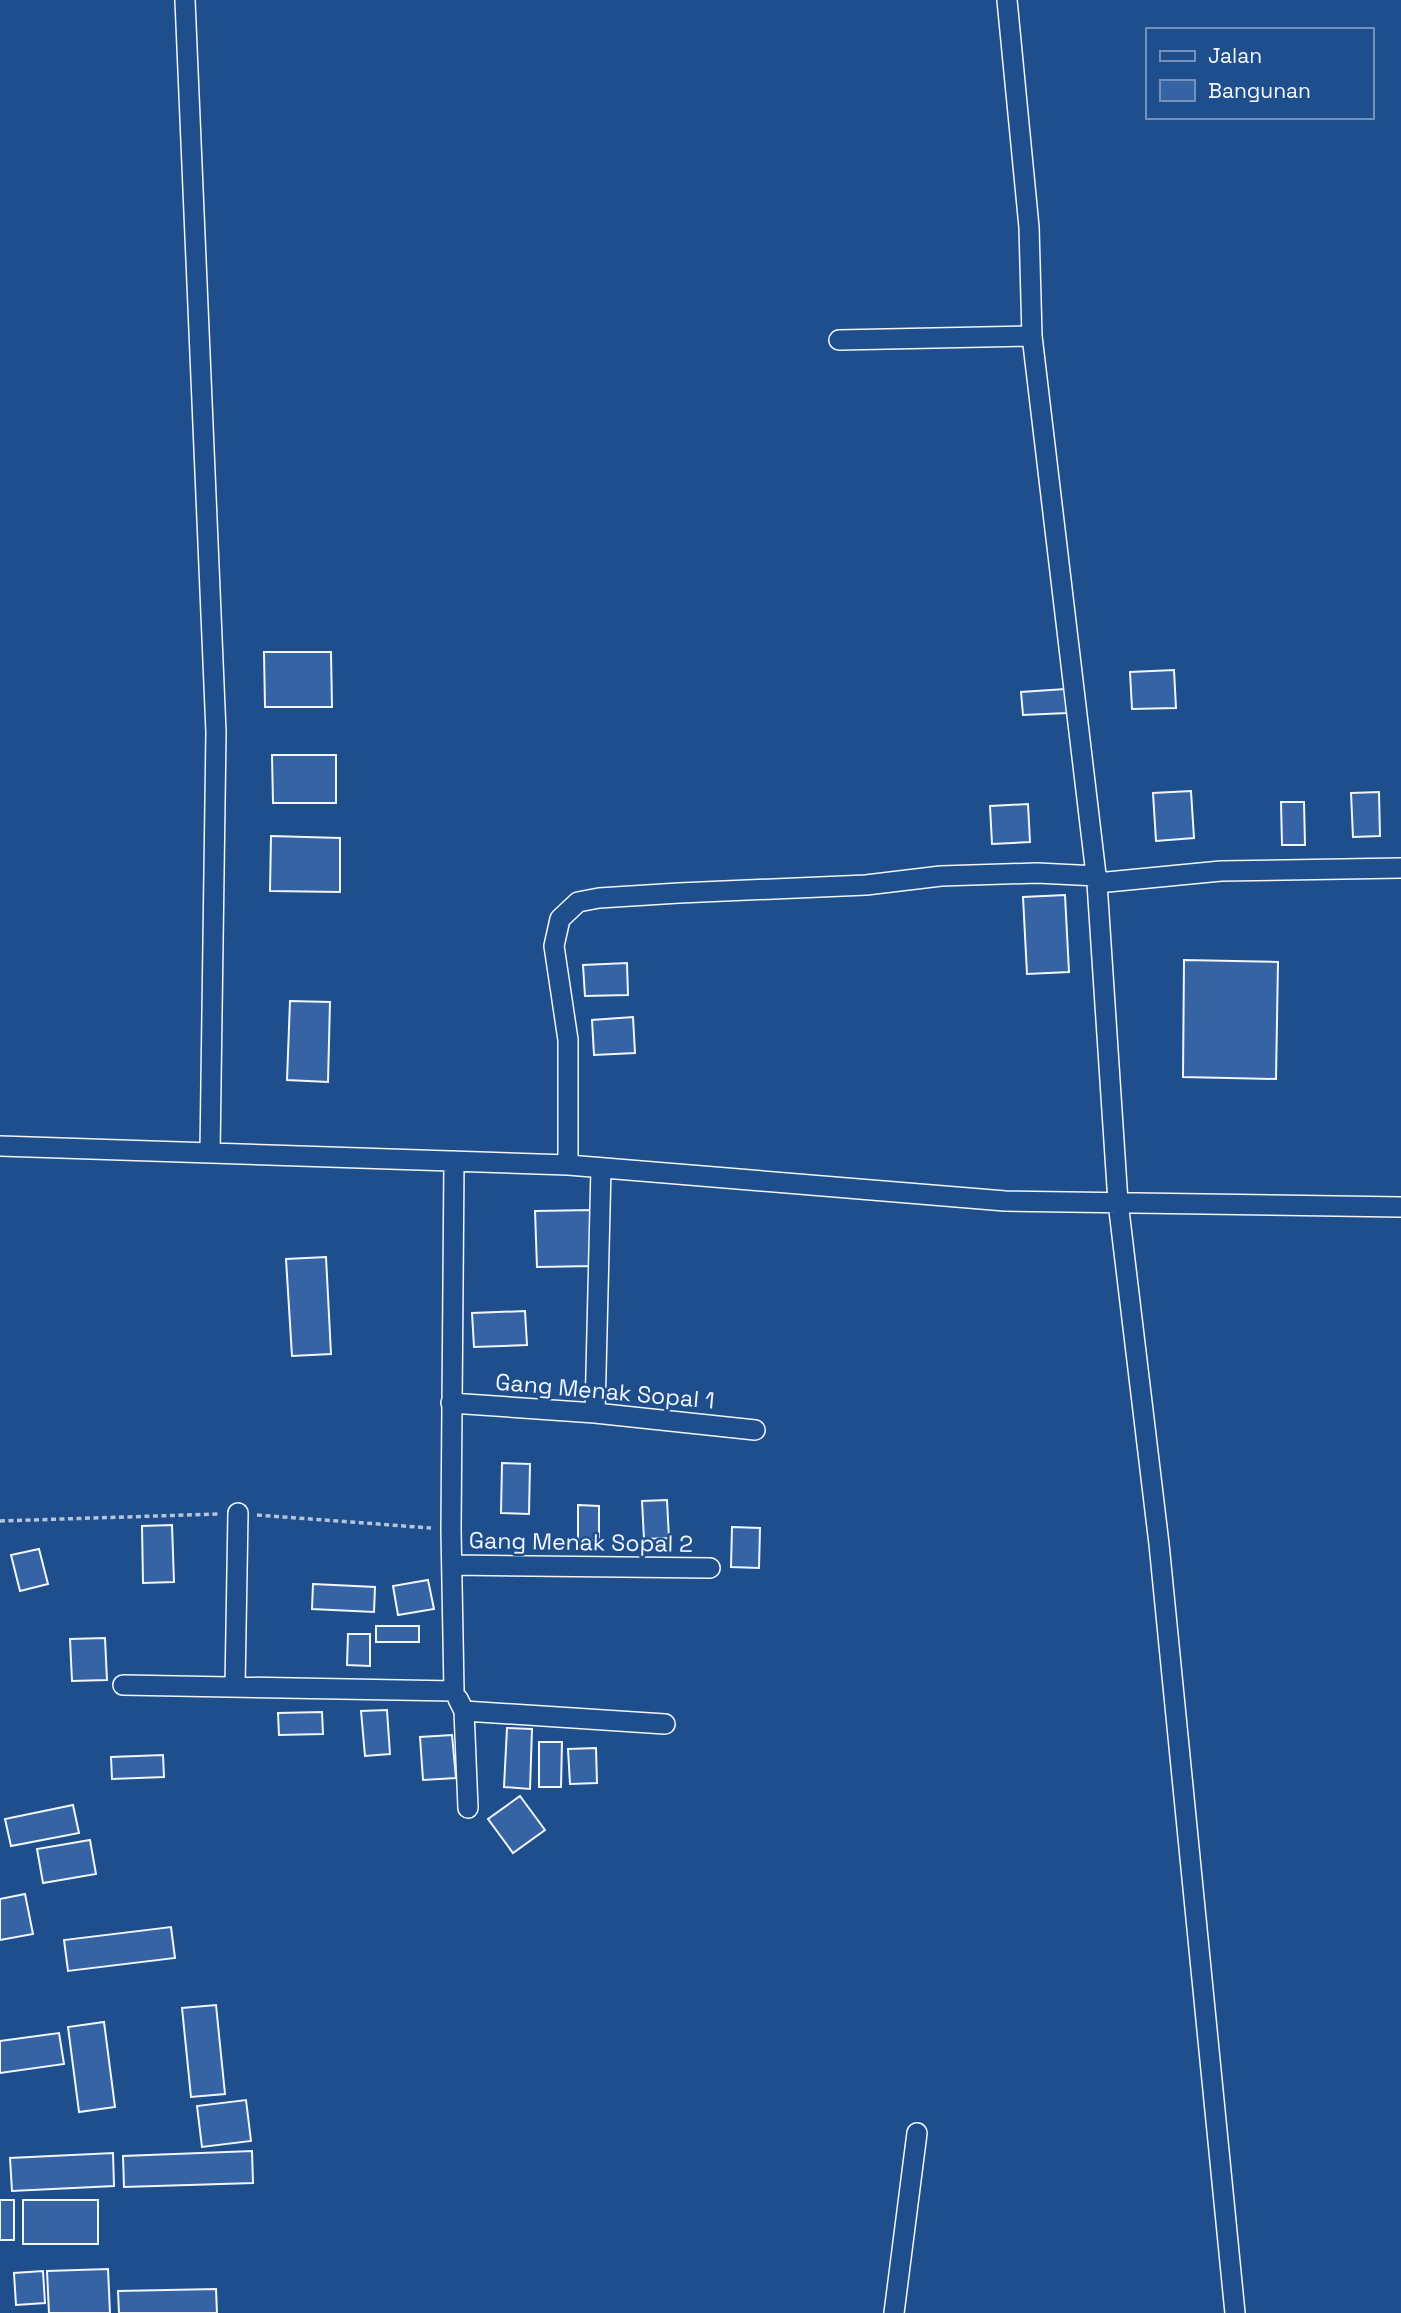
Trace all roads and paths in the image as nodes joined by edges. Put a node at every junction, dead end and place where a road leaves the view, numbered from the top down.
1 (185, 0) edge
2 (1007, 0) edge
3 (1032, 336) junction
4 (839, 340) dead end
5 (1401, 868) edge
6 (1109, 880) junction
7 (0, 1146) edge
8 (210, 1153) junction
9 (454, 1161) junction
10 (568, 1165) junction
11 (601, 1168) junction
12 (1118, 1202) junction
13 (1401, 1207) edge
14 (451, 1403) junction
15 (595, 1413) junction
16 (755, 1430) dead end
17 (238, 1513) junction
18 (0, 1521) edge
19 (451, 1530) junction
20 (452, 1565) junction
21 (710, 1568) dead end
22 (123, 1685) dead end
23 (235, 1687) junction
24 (454, 1691) junction
25 (464, 1711) junction
26 (665, 1724) dead end
27 (468, 1808) dead end
28 (917, 2133) dead end
29 (894, 2313) edge
30 (1235, 2313) edge

1 - 8 street
2 - 3 street
3 - 4 street
3 - 6 street
5 - 6 street
6 - 10 street
6 - 12 street
7 - 8 street
8 - 9 street
9 - 10 street
9 - 14 street
10 - 11 street
11 - 12 street
11 - 15 street
12 - 13 street
12 - 30 street
14 - 15 street, Gang Menak Sopal 1
14 - 19 street
15 - 16 street, Gang Menak Sopal 1
17 - 18 path
17 - 19 path
17 - 23 street
19 - 20 street
20 - 21 street, Gang Menak Sopal 2
20 - 24 street
22 - 23 street
23 - 24 street
24 - 25 street
25 - 26 street
25 - 27 street
28 - 29 street

